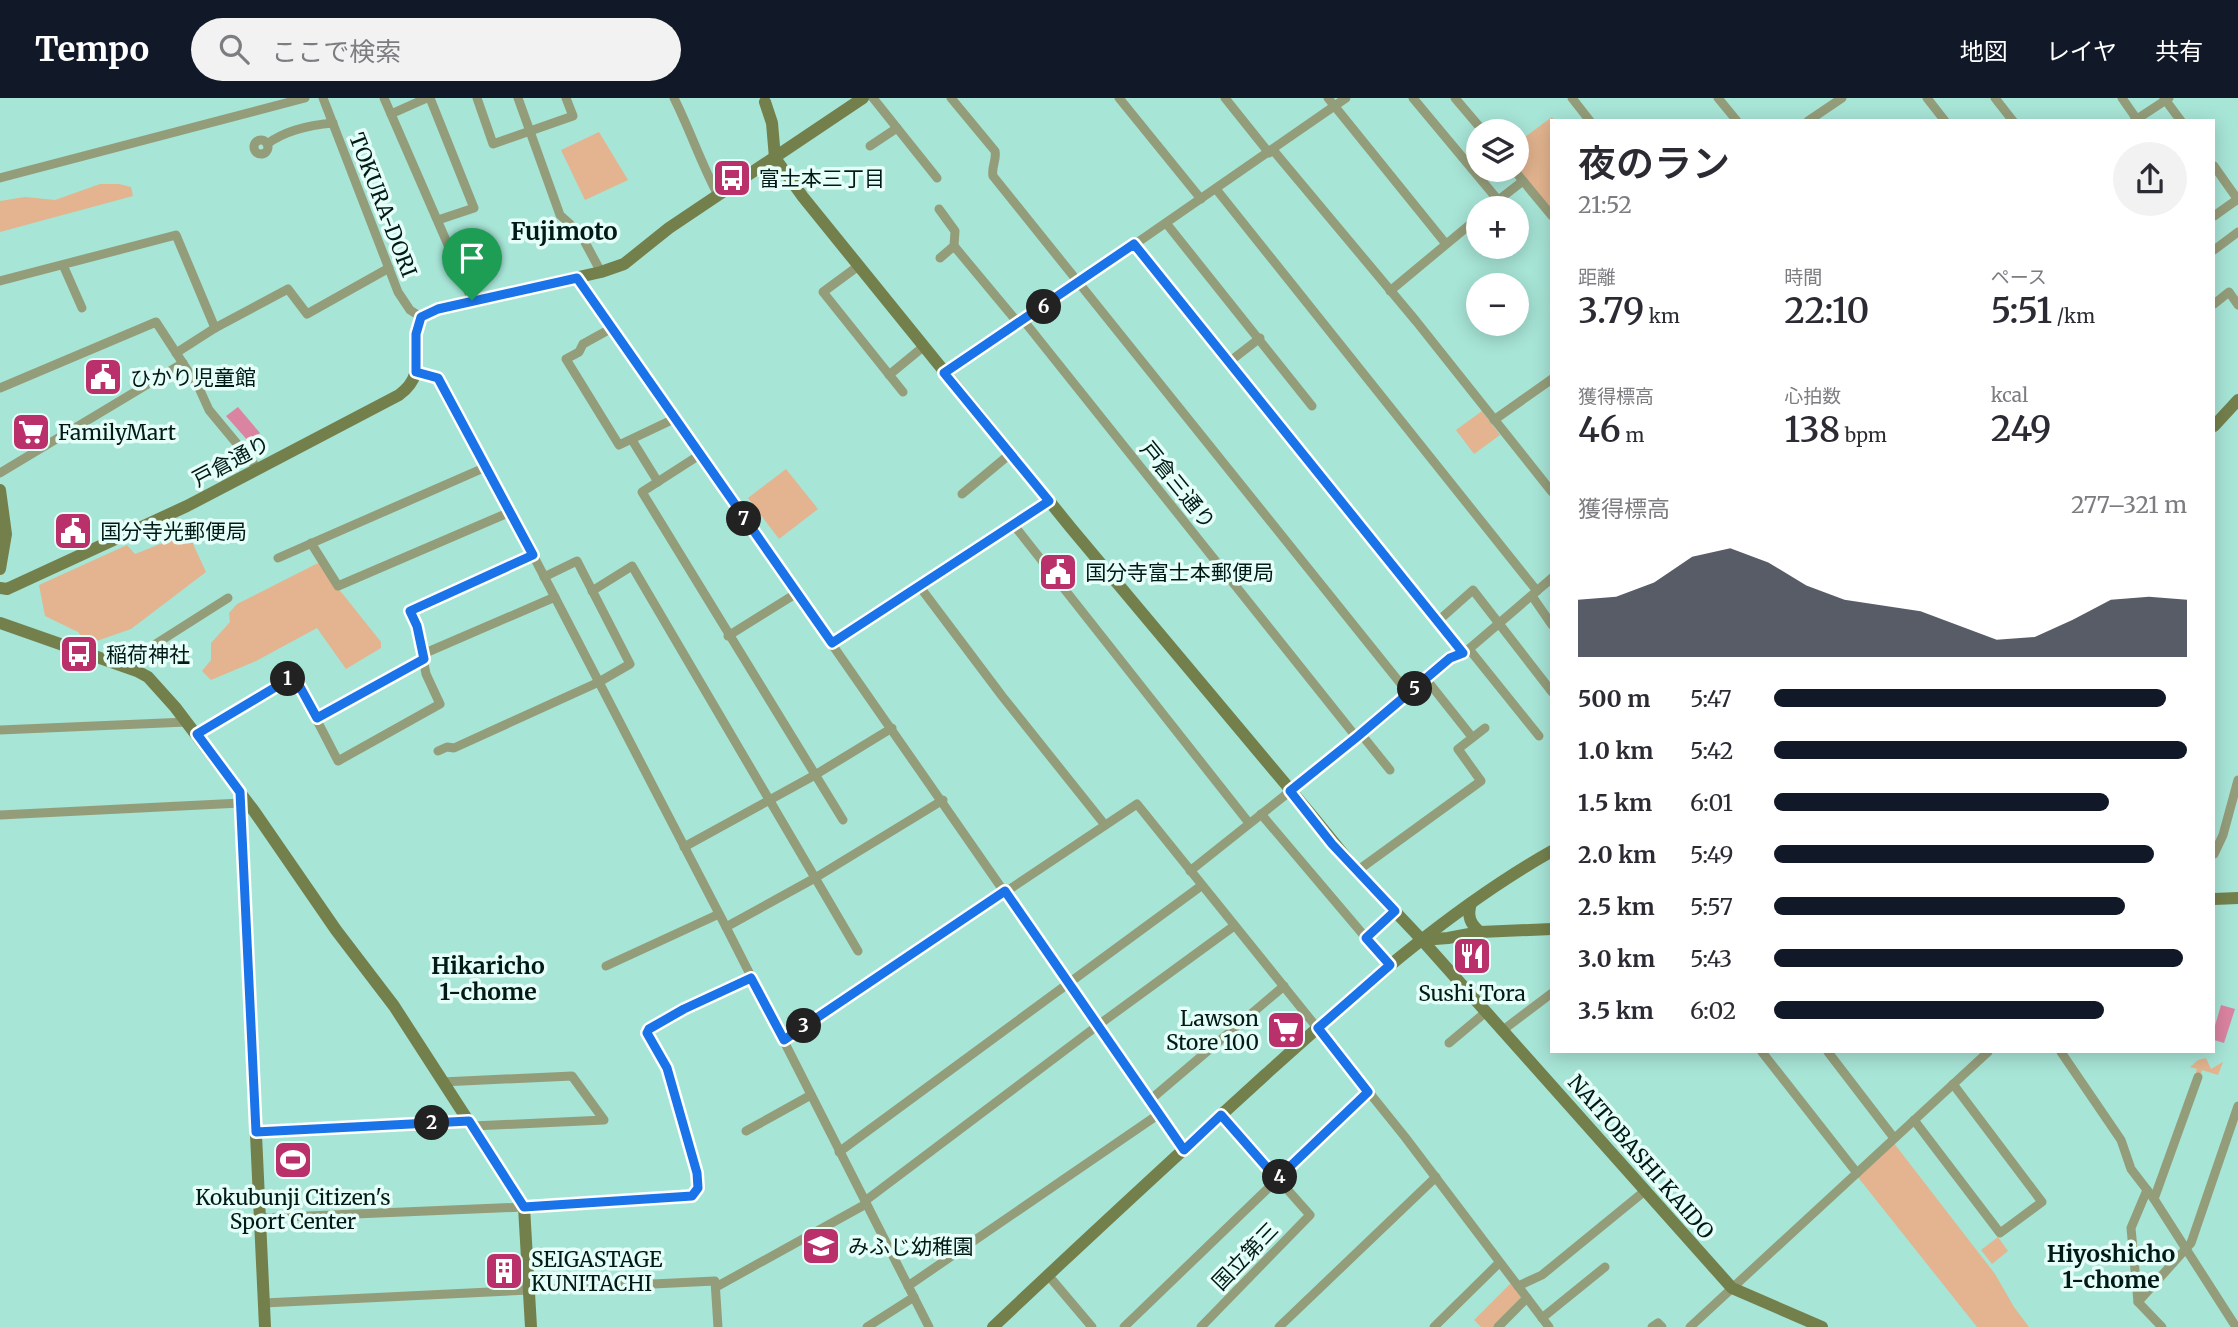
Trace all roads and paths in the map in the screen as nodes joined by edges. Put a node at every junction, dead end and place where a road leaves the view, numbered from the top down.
1 (305, 98) edge
2 (323, 98) edge
3 (384, 98) edge
4 (428, 98) edge
5 (477, 98) edge
6 (518, 98) edge
7 (566, 98) edge
8 (674, 98) edge
9 (863, 98) edge
10 (873, 98) edge
11 (951, 98) edge
12 (1119, 98) edge
13 (1225, 98) edge
14 (1346, 98) edge
15 (1413, 98) edge
16 (1455, 98) edge
17 (1572, 98) edge
18 (1718, 98) edge
19 (1842, 98) edge
20 (1927, 98) edge
21 (1995, 98) edge
22 (2122, 98) edge
23 (764, 99) edge
24 (2166, 99) edge
25 (1331, 102) edge
26 (391, 114) junction
27 (1473, 119) edge
28 (1588, 119) edge
29 (1735, 119) edge
30 (1812, 119) edge
31 (1943, 119) edge
32 (2011, 119) edge
33 (2135, 119) edge
34 (2137, 119) edge
35 (2180, 119) edge
36 (333, 123) junction
37 (897, 128) junction
38 (530, 131) junction
39 (267, 144) dead end
40 (870, 146) dead end
41 (1271, 151) junction
42 (775, 158) junction
43 (2215, 167) edge
44 (0, 178) edge
45 (937, 178) dead end
46 (1522, 182) edge
47 (1524, 182) edge
48 (1216, 189) junction
49 (718, 195) junction
50 (1495, 196) edge
51 (1503, 196) edge
52 (1201, 199) junction
53 (2238, 200) edge
54 (939, 208) dead end
55 (1550, 214) edge
56 (2215, 215) edge
57 (438, 220) junction
58 (1166, 223) junction
59 (1466, 227) edge
60 (2238, 232) edge
61 (1134, 244) junction
62 (1446, 244) junction
63 (954, 246) junction
64 (2215, 249) edge
65 (940, 258) dead end
66 (63, 265) junction
67 (858, 267) junction
68 (389, 268) junction
69 (601, 272) junction
70 (577, 278) junction
71 (0, 282) edge
72 (1079, 282) junction
73 (1390, 292) junction
74 (472, 300) junction
75 (2215, 302) edge
76 (2238, 305) edge
77 (82, 308) dead end
78 (421, 317) junction
79 (1022, 322) junction
80 (215, 328) junction
81 (612, 328) junction
82 (1260, 338) junction
83 (923, 346) junction
84 (176, 353) junction
85 (1229, 362) junction
86 (183, 363) junction
87 (416, 372) junction
88 (944, 373) junction
89 (889, 375) junction
90 (1550, 380) edge
91 (0, 388) edge
92 (903, 392) dead end
93 (2238, 400) edge
94 (1312, 406) dead end
95 (676, 418) junction
96 (1494, 420) junction
97 (2215, 425) edge
98 (632, 440) junction
99 (701, 454) junction
100 (1010, 454) junction
101 (486, 467) junction
102 (258, 468) junction
103 (0, 473) edge
104 (659, 482) junction
105 (0, 490) edge
106 (1550, 490) edge
107 (962, 494) dead end
108 (1049, 501) junction
109 (510, 512) junction
110 (1013, 524) junction
111 (311, 543) junction
112 (533, 555) junction
113 (278, 558) dead end
114 (0, 569) edge
115 (544, 577) junction
116 (1550, 580) edge
117 (920, 587) junction
118 (0, 588) edge
119 (592, 591) junction
120 (797, 593) junction
121 (1535, 593) junction
122 (555, 597) junction
123 (229, 598) dead end
124 (1438, 621) junction
125 (1550, 621) edge
126 (1500, 622) junction
127 (0, 623) edge
128 (728, 636) junction
129 (832, 643) junction
130 (1466, 651) junction
131 (424, 656) junction
132 (121, 666) junction
133 (1426, 679) junction
134 (599, 682) junction
135 (1550, 689) edge
136 (1409, 694) junction
137 (317, 718) junction
138 (187, 722) junction
139 (1485, 727) dead end
140 (892, 728) junction
141 (0, 730) edge
142 (197, 734) junction
143 (1359, 736) junction
144 (1539, 736) dead end
145 (1472, 737) junction
146 (438, 751) dead end
147 (1390, 770) dead end
148 (815, 775) junction
149 (2238, 780) edge
150 (1290, 791) junction
151 (241, 798) junction
152 (769, 799) junction
153 (943, 800) junction
154 (1261, 814) junction
155 (0, 815) edge
156 (843, 820) dead end
157 (1249, 823) junction
158 (1105, 825) junction
159 (684, 847) junction
160 (1550, 852) edge
161 (2215, 852) edge
162 (1191, 871) junction
163 (1357, 871) junction
164 (815, 878) junction
165 (1201, 886) junction
166 (1005, 891) junction
167 (2238, 898) edge
168 (2215, 899) edge
169 (1471, 904) junction
170 (1395, 911) junction
171 (719, 914) junction
172 (1234, 926) junction
173 (726, 927) junction
174 (1550, 929) edge
175 (1480, 932) junction
176 (1366, 938) junction
177 (1422, 940) junction
178 (858, 951) dead end
179 (1390, 965) junction
180 (606, 966) dead end
181 (751, 978) junction
182 (1068, 984) junction
183 (1284, 986) junction
184 (1550, 995) edge
185 (1486, 1012) junction
186 (1097, 1026) junction
187 (1318, 1028) junction
188 (1503, 1030) junction
189 (784, 1040) junction
190 (1450, 1043) dead end
191 (1763, 1053) edge
192 (1829, 1053) edge
193 (1987, 1053) edge
194 (2062, 1053) edge
195 (2198, 1077) dead end
196 (442, 1082) junction
197 (1953, 1084) junction
198 (1368, 1092) junction
199 (811, 1095) junction
200 (1150, 1100) junction
201 (2238, 1106) edge
202 (1159, 1114) junction
203 (1221, 1115) junction
204 (1914, 1120) junction
205 (471, 1124) junction
206 (746, 1131) dead end
207 (256, 1132) junction
208 (1894, 1138) junction
209 (1184, 1150) junction
210 (839, 1152) junction
211 (1857, 1173) junction
212 (1436, 1177) junction
213 (1277, 1179) junction
214 (1646, 1190) junction
215 (2147, 1190) junction
216 (2154, 1199) junction
217 (866, 1203) junction
218 (524, 1207) junction
219 (260, 1218) junction
220 (2186, 1250) junction
221 (1499, 1263) junction
222 (1605, 1266) dead end
223 (1048, 1276) junction
224 (908, 1286) junction
225 (1518, 1286) junction
226 (716, 1287) junction
227 (1732, 1287) junction
228 (529, 1290) junction
229 (914, 1297) junction
230 (1527, 1298) junction
231 (2138, 1302) junction
232 (264, 1303) junction
233 (1542, 1318) junction
234 (265, 1327) edge
235 (531, 1327) edge
236 (718, 1327) edge
237 (867, 1327) edge
238 (929, 1327) edge
239 (993, 1327) edge
240 (1092, 1327) edge
241 (1124, 1327) edge
242 (1201, 1327) edge
243 (1279, 1327) edge
244 (1434, 1327) edge
245 (1498, 1327) edge
246 (1549, 1327) edge
247 (1652, 1327) edge
248 (1662, 1327) edge
249 (1690, 1327) edge
250 (1822, 1327) edge
251 (2162, 1327) edge
252 (2236, 1327) edge

1 - 44 street
2 - 36 street, TOKURA-DORI
3 - 26 street
4 - 26 street
4 - 57 street
5 - 38 street
6 - 38 street
7 - 38 street
8 - 49 street
9 - 42 street
10 - 37 street
11 - 72 street
12 - 52 street
13 - 41 street
14 - 25 street
15 - 50 street
16 - 27 street
17 - 28 street
18 - 29 street
19 - 30 street
20 - 31 street
21 - 32 street
22 - 33 street
23 - 42 street
24 - 34 street
24 - 35 street
25 - 41 street
25 - 62 street
26 - 57 street
36 - 39 street
36 - 68 street, TOKURA-DORI
37 - 40 street
37 - 45 street
38 - 69 street
41 - 48 street
41 - 73 street
42 - 49 street
42 - 67 street, NAITOBASHI KAIDO
43 - 53 street
46 - 51 street
47 - 55 street
48 - 52 street
48 - 121 street
49 - 69 street
52 - 58 street
53 - 56 street
54 - 63 street
57 - 74 street
58 - 61 street
58 - 82 street
59 - 62 street
60 - 64 street
61 - 72 street
61 - 85 street
62 - 73 street
63 - 65 street
63 - 79 street, 戸倉三通り
66 - 71 street
66 - 77 street
66 - 80 street
67 - 83 street, NAITOBASHI KAIDO
67 - 89 street
68 - 78 street, TOKURA-DORI
68 - 80 street
69 - 70 street
70 - 74 street
70 - 81 street
72 - 79 street
72 - 136 street
73 - 96 street
74 - 78 street
75 - 76 street
78 - 87 street
79 - 88 street
79 - 143 street, 戸倉三通り
80 - 84 street
81 - 95 street
81 - 98 street
82 - 85 street
82 - 94 street
83 - 88 street, NAITOBASHI KAIDO
83 - 89 street
84 - 86 street
84 - 91 street
85 - 124 street
86 - 102 street
86 - 103 street
87 - 101 street
87 - 102 street, 戸倉通り
88 - 100 street, NAITOBASHI KAIDO
89 - 92 street
90 - 96 street
93 - 97 street
95 - 98 street
95 - 99 street
96 - 106 street
98 - 104 street
99 - 104 street
99 - 120 street
100 - 107 street
100 - 108 street, NAITOBASHI KAIDO
101 - 109 street
101 - 111 street
102 - 118 street, 戸倉通り
104 - 128 street
105 - 114 street
108 - 110 street
108 - 150 street, NAITOBASHI KAIDO
109 - 111 street
109 - 112 street
110 - 117 street
110 - 157 street
111 - 113 street
112 - 115 street
112 - 131 street
115 - 119 street
115 - 122 street
116 - 121 street
117 - 129 street
117 - 158 street
119 - 134 street
119 - 152 street
120 - 128 street
120 - 129 street
121 - 125 street
121 - 126 street
122 - 131 street
122 - 134 street
123 - 132 street
124 - 126 street
124 - 130 street
126 - 130 street
126 - 135 street
127 - 132 street
128 - 148 street
129 - 140 street
130 - 133 street
130 - 144 street
131 - 137 street
131 - 137 street
132 - 138 street
133 - 136 street
133 - 145 street
134 - 146 street
134 - 159 street
136 - 143 street
137 - 142 street
138 - 141 street
138 - 142 street
139 - 145 street
140 - 148 street
140 - 153 street
142 - 151 street
143 - 147 street, 戸倉三通り
143 - 150 street
145 - 163 street
148 - 152 street
148 - 156 street
149 - 161 street
150 - 154 street
150 - 163 street, NAITOBASHI KAIDO
151 - 155 street
151 - 196 street
151 - 207 street
152 - 159 street
152 - 164 street
153 - 164 street
153 - 166 street
154 - 157 street
154 - 176 street
157 - 162 street
158 - 162 street
158 - 166 street
159 - 171 street
160 - 169 street
162 - 165 street
163 - 170 street, NAITOBASHI KAIDO
164 - 173 street
164 - 178 street
165 - 172 street
165 - 182 street
166 - 182 street
166 - 189 street
167 - 168 street
169 - 175 street
169 - 177 street
170 - 176 street
170 - 177 street, NAITOBASHI KAIDO
171 - 173 street
171 - 180 street
172 - 183 street
172 - 186 street
173 - 181 street
174 - 175 street
175 - 177 street
176 - 179 street
177 - 179 street
177 - 185 street, NAITOBASHI KAIDO
179 - 187 street
181 - 189 street
181 - 218 street
182 - 186 street
182 - 210 street
183 - 187 street
183 - 200 street
184 - 188 street
185 - 188 street, NAITOBASHI KAIDO
185 - 190 street
186 - 200 street
186 - 217 street
187 - 198 street
187 - 203 street
188 - 214 street, NAITOBASHI KAIDO
189 - 199 street
191 - 211 street
192 - 208 street
193 - 197 street
194 - 215 street
195 - 216 street
196 - 205 street
196 - 205 street
197 - 204 street
197 - 204 street
198 - 212 street
198 - 213 street
199 - 206 street
199 - 210 street
200 - 202 street
201 - 220 street
202 - 209 street
202 - 224 street
203 - 209 street
203 - 213 street, 国立第三
204 - 208 street
205 - 207 street
205 - 218 street
207 - 219 street
208 - 211 street
209 - 223 street
210 - 217 street
211 - 227 street
212 - 221 street
212 - 243 street
213 - 241 street
213 - 242 street, 国立第三
214 - 225 street
214 - 227 street, NAITOBASHI KAIDO
215 - 216 street
215 - 231 street
216 - 220 street
217 - 224 street
217 - 226 street
218 - 219 street
218 - 228 street
219 - 232 street
220 - 231 street
220 - 252 street
221 - 225 street
221 - 244 street
222 - 233 street
223 - 239 street
223 - 240 street
224 - 229 street
225 - 230 street
226 - 228 street
226 - 236 street
227 - 249 street
227 - 250 street, NAITOBASHI KAIDO
228 - 232 street
228 - 235 street
229 - 237 street
229 - 238 street
230 - 233 street
230 - 245 street
231 - 251 street
232 - 234 street
233 - 246 street
247 - 248 street

